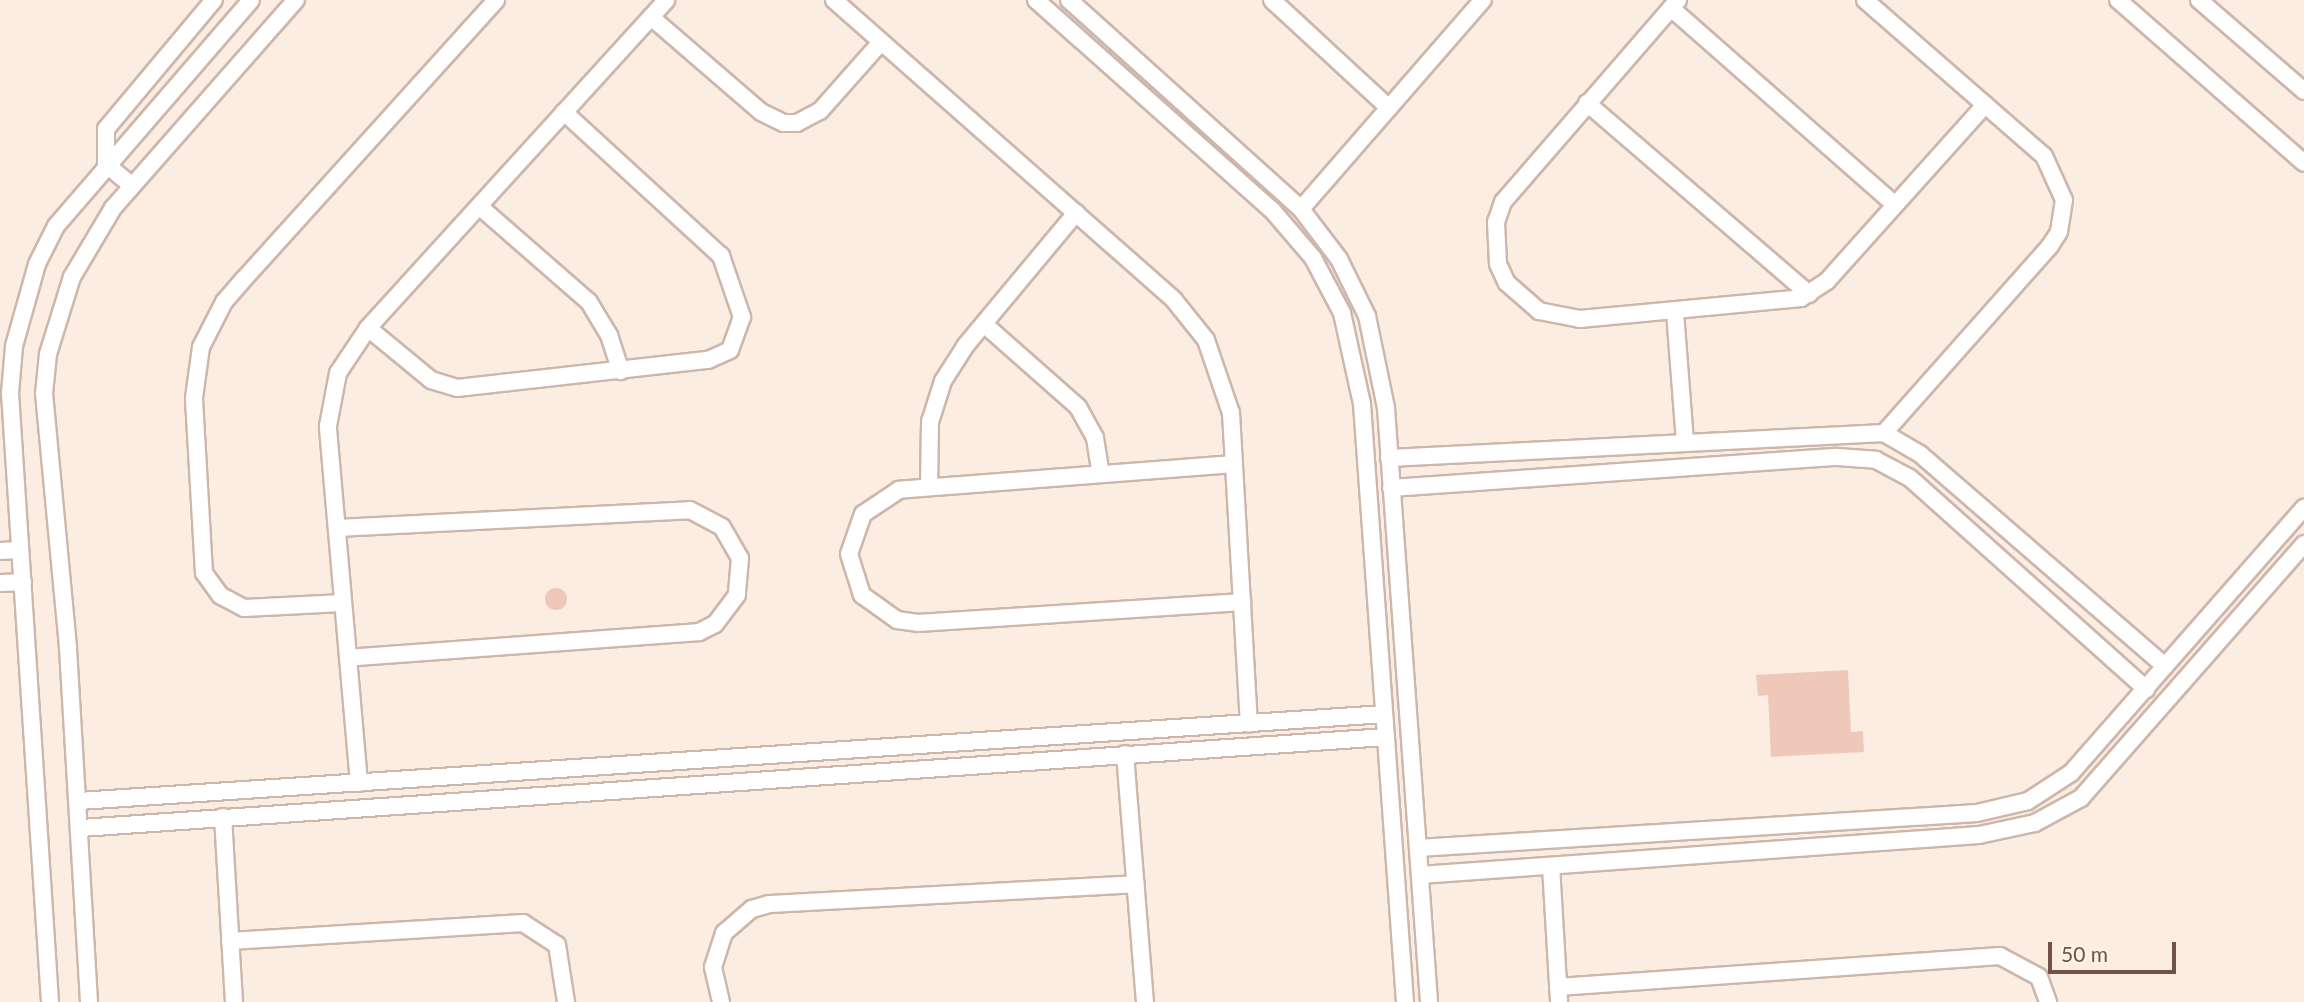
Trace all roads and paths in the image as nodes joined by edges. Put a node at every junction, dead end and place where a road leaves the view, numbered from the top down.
1 (214, 0) edge
2 (251, 0) edge
3 (296, 0) edge
4 (496, 0) edge
5 (666, 0) edge
6 (834, 0) edge
7 (1036, 0) edge
8 (1069, 0) edge
9 (1272, 0) edge
10 (1866, 0) edge
11 (2118, 0) edge
12 (2199, 0) edge
13 (1475, 3) edge
14 (1674, 4) edge
15 (651, 17) junction
16 (881, 42) junction
17 (2304, 92) edge
18 (1587, 103) junction
19 (1985, 105) junction
20 (1389, 107) junction
21 (564, 112) junction
22 (2304, 163) edge
23 (106, 164) junction
24 (131, 185) junction
25 (1895, 205) junction
26 (479, 206) junction
27 (1301, 209) junction
28 (1076, 213) junction
29 (1809, 294) junction
30 (1675, 312) junction
31 (984, 324) junction
32 (368, 328) junction
33 (621, 371) junction
34 (1884, 433) junction
35 (1685, 441) junction
36 (1389, 458) junction
37 (1234, 464) junction
38 (1101, 474) junction
39 (929, 486) junction
40 (1391, 488) junction
41 (2304, 508) edge
42 (337, 528) junction
43 (2304, 544) edge
44 (20, 550) junction
45 (0, 551) edge
46 (23, 582) junction
47 (0, 583) edge
48 (1242, 602) junction
49 (343, 603) junction
50 (348, 658) junction
51 (2165, 666) junction
52 (2146, 689) junction
53 (1384, 713) junction
54 (1249, 723) junction
55 (1386, 737) junction
56 (894, 746) junction
57 (1125, 754) junction
58 (566, 769) junction
59 (896, 769) junction
60 (359, 783) junction
61 (567, 790) junction
62 (79, 801) junction
63 (223, 817) junction
64 (80, 828) junction
65 (1418, 848) junction
66 (1551, 866) junction
67 (1420, 875) junction
68 (1135, 884) junction
69 (230, 941) junction
70 (1559, 994) edge
71 (50, 1002) edge
72 (89, 1002) edge
73 (234, 1002) edge
74 (566, 1002) edge
75 (721, 1002) edge
76 (1145, 1002) edge
77 (1405, 1002) edge
78 (1429, 1002) edge
79 (2048, 1002) edge

1 - 23 street
2 - 23 street
3 - 24 street
4 - 49 street
5 - 15 street
6 - 16 street
7 - 53 street
8 - 27 street
9 - 20 street
10 - 19 street
11 - 22 street
12 - 17 street
13 - 20 street
14 - 18 street
14 - 25 street
15 - 16 street
15 - 21 street
16 - 28 street
18 - 29 street
18 - 30 street
19 - 25 street
19 - 34 street
20 - 27 street
21 - 26 street
21 - 33 street
23 - 24 street
23 - 44 street
24 - 62 street
25 - 29 street
26 - 32 street
26 - 33 street
27 - 36 street
28 - 31 street
28 - 37 street
29 - 30 street
30 - 35 street
31 - 38 street
31 - 39 street
32 - 33 street
32 - 42 street
34 - 35 street
34 - 51 street
35 - 36 street
36 - 40 street
37 - 38 street
37 - 48 street
38 - 39 street
39 - 48 street
40 - 52 street
40 - 65 street
41 - 51 street
42 - 49 street
42 - 50 street
43 - 66 street
44 - 45 street
44 - 46 street
46 - 47 street
46 - 71 street
48 - 54 street
49 - 50 street
50 - 60 street
51 - 52 street
52 - 65 street
53 - 54 street
53 - 55 street
54 - 56 street
55 - 57 street
55 - 77 street
56 - 58 street
56 - 59 street
57 - 59 street
57 - 68 street
58 - 60 street
58 - 61 street
59 - 61 street
60 - 62 street
61 - 63 street
62 - 64 street
63 - 64 street
63 - 69 street
64 - 72 street
65 - 67 street
66 - 67 street
66 - 70 street
67 - 78 street
68 - 75 street
68 - 76 street
69 - 73 street
69 - 74 street
70 - 79 street

